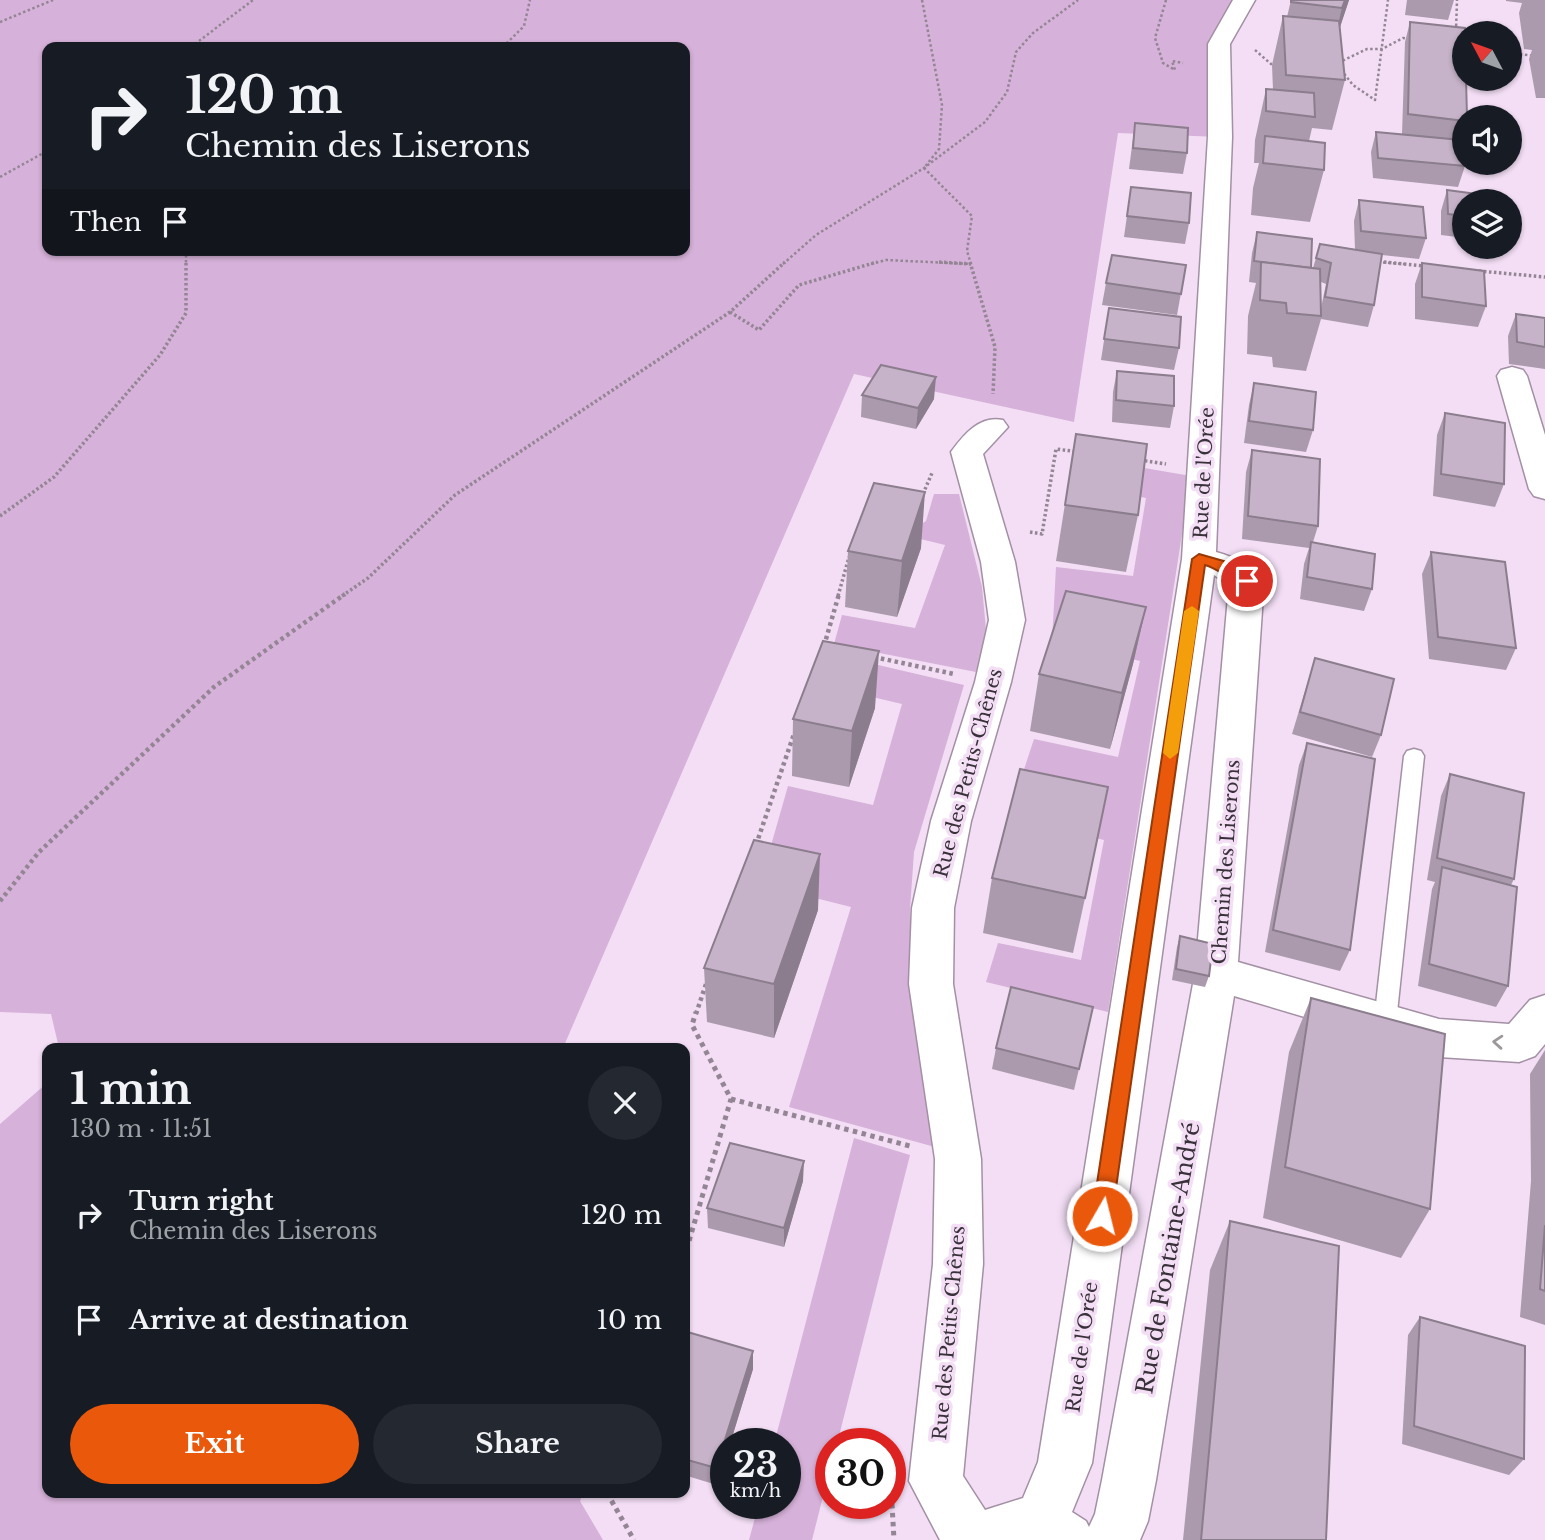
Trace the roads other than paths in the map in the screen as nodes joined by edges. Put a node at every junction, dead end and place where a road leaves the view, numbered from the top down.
1 (1244, 0) edge
2 (1513, 376) dead end
3 (979, 439) road end
4 (1545, 489) edge
5 (1199, 559) junction
6 (1414, 756) dead end
7 (1216, 973) junction
8 (1545, 1013) edge
9 (1385, 1022) junction
10 (1053, 1533) edge
11 (974, 1540) edge
12 (985, 1540) edge
13 (1111, 1540) edge

1 - 5 street, Rue de l'Orée
2 - 4 street
3 - 11 street, Rue des Petits-Chênes
5 - 7 street, Chemin des Liserons
5 - 10 street, Rue de l'Orée
6 - 9 lane
7 - 9 street, Chemin des Liserons
7 - 13 street, Rue de Fontaine-André
8 -> 9 street, Chemin des Liserons
10 - 12 street

